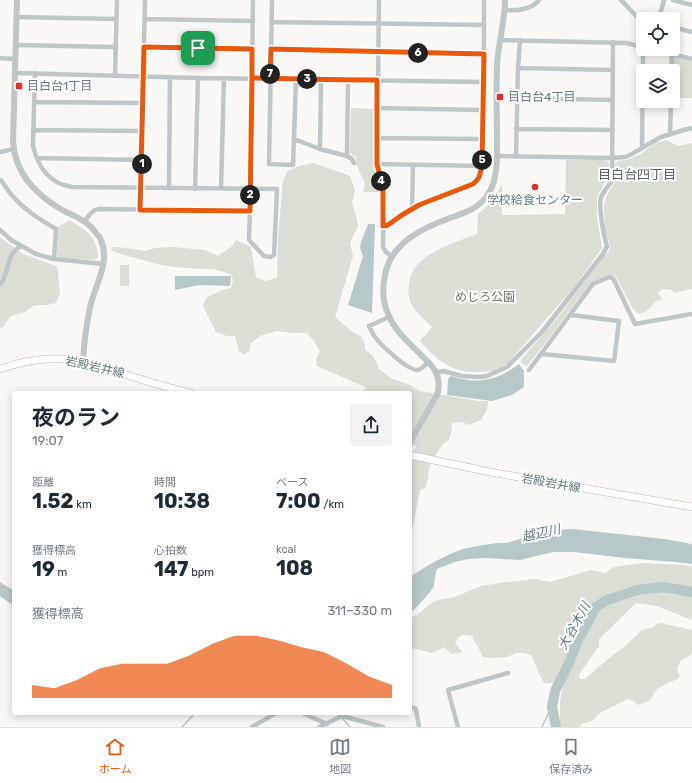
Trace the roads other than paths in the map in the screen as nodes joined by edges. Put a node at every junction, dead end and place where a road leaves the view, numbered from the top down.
1 (17, 0) edge
2 (117, 0) edge
3 (145, 0) edge
4 (253, 0) edge
5 (272, 0) edge
6 (379, 0) edge
7 (484, 0) edge
8 (505, 0) edge
9 (539, 0) edge
10 (621, 0) edge
11 (664, 0) edge
12 (673, 0) edge
13 (692, 5) edge
14 (505, 10) junction
15 (661, 12) edge
16 (636, 16) edge
17 (16, 17) junction
18 (116, 19) junction
19 (145, 19) junction
20 (253, 21) junction
21 (272, 22) junction
22 (379, 24) junction
23 (484, 25) junction
24 (680, 29) edge
25 (692, 32) edge
26 (501, 40) junction
27 (520, 40) junction
28 (613, 42) junction
29 (15, 45) junction
30 (636, 46) edge
31 (116, 47) junction
32 (144, 47) junction
33 (252, 49) junction
34 (271, 49) junction
35 (378, 52) junction
36 (484, 54) junction
37 (643, 56) edge
38 (680, 56) edge
39 (0, 58) edge
40 (15, 59) junction
41 (692, 59) edge
42 (518, 68) junction
43 (613, 70) junction
44 (15, 73) junction
45 (34, 73) junction
46 (115, 75) junction
47 (144, 76) junction
48 (170, 77) junction
49 (198, 78) junction
50 (224, 78) junction
51 (252, 78) junction
52 (270, 78) junction
53 (296, 79) junction
54 (321, 80) junction
55 (348, 80) junction
56 (377, 80) junction
57 (483, 82) junction
58 (517, 98) junction
59 (613, 100) junction
60 (34, 102) junction
61 (143, 103) junction
62 (377, 108) junction
63 (671, 108) edge
64 (482, 110) junction
65 (692, 128) edge
66 (516, 129) junction
67 (33, 130) junction
68 (613, 130) junction
69 (142, 132) junction
70 (670, 134) junction
71 (377, 138) junction
72 (294, 139) junction
73 (482, 139) junction
74 (642, 148) junction
75 (320, 149) junction
76 (13, 150) junction
77 (0, 152) edge
78 (348, 156) junction
79 (497, 156) junction
80 (516, 156) junction
81 (37, 158) junction
82 (612, 158) junction
83 (142, 160) junction
84 (354, 163) dead end
85 (377, 164) junction
86 (412, 165) junction
87 (482, 166) junction
88 (0, 180) edge
89 (141, 188) junction
90 (168, 188) junction
91 (221, 188) junction
92 (195, 189) junction
93 (250, 189) junction
94 (412, 209) junction
95 (140, 210) junction
96 (250, 211) junction
97 (84, 221) junction
98 (383, 226) junction
99 (0, 230) edge
100 (20, 246) junction
101 (392, 257) junction
102 (54, 259) junction
103 (104, 264) junction
104 (0, 284) edge
105 (692, 314) edge
106 (571, 315) junction
107 (389, 317) junction
108 (542, 354) junction
109 (83, 362) junction
110 (428, 362) junction
111 (0, 369) edge
112 (529, 370) dead end
113 (436, 373) junction
114 (183, 391) edge
115 (412, 439) edge
116 (412, 455) edge
117 (692, 507) edge
118 (508, 673) dead end
119 (412, 708) edge
120 (273, 715) edge
121 (307, 715) edge
122 (341, 715) edge
123 (346, 715) edge
124 (327, 724) junction
125 (252, 727) edge
126 (320, 727) edge
127 (383, 727) edge
128 (419, 727) edge
129 (458, 727) edge

1 - 17 street
2 - 18 street
3 - 19 street
4 - 20 street
5 - 21 street
6 - 22 street
7 - 23 street
8 - 14 street
9 - 14 street
10 - 16 street
11 - 15 street
12 - 13 street
14 - 26 street
17 - 18 street
17 - 29 street
18 - 31 street
19 - 20 street
19 - 32 street
20 - 33 street
21 - 22 street
21 - 34 street
22 - 23 street
22 - 35 street
23 - 36 street
24 - 25 street
26 - 27 street
26 - 79 street
27 - 28 street
27 - 42 street
28 - 30 street
28 - 43 street
29 - 31 street
29 - 40 street
31 - 46 street
32 - 33 street
32 - 47 street
33 - 51 street
34 - 35 street
34 - 52 street
35 - 36 street
35 - 56 street
36 - 57 street
37 - 74 street
38 - 41 street
39 - 40 street
40 - 44 street
42 - 43 street
42 - 58 street
43 - 59 street
44 - 45 street
44 - 76 street
45 - 46 street
45 - 60 street
46 - 47 street
47 - 48 street
47 - 61 street
48 - 49 street
48 - 90 street
49 - 50 street
49 - 92 street
50 - 51 street
50 - 91 street
51 - 52 street
51 - 93 street
52 - 53 street
52 - 72 street
53 - 54 street
53 - 72 street
54 - 55 street
54 - 75 street
55 - 56 street
55 - 78 street
56 - 57 street
56 - 62 street
57 - 64 street
58 - 59 street
58 - 66 street
59 - 68 street
60 - 61 street
60 - 67 street
61 - 69 street
62 - 64 street
62 - 71 street
63 - 70 street
64 - 73 street
65 - 70 street
66 - 68 street
66 - 80 street
67 - 69 street
67 - 81 street
68 - 82 street
69 - 83 street
70 - 74 street
71 - 73 street
71 - 85 street
72 - 75 street
73 - 87 street
74 - 82 street
75 - 78 street
76 - 77 street
76 - 97 street
78 - 84 street
79 - 80 street
79 - 101 street
80 - 82 street
81 - 83 street
81 - 89 street
82 - 113 street
83 - 89 street
85 - 86 street
85 - 98 street
86 - 87 street
86 - 94 street
87 - 94 street
88 - 102 street
89 - 90 street
89 - 95 street
90 - 92 street
91 - 92 street
91 - 93 street
93 - 96 street
93 - 96 street
94 - 98 street
95 - 96 street
95 - 97 street
97 - 103 street
98 - 101 street
99 - 100 street
100 - 102 street
100 - 104 street
101 - 107 street
102 - 103 street
103 - 109 street
105 - 106 street
106 - 108 street
106 - 108 street
107 - 110 street
107 - 110 street
108 - 112 street
109 - 111 main road, 岩殿岩井線
109 - 114 main road, 岩殿岩井線
110 - 113 street
113 - 115 street
116 - 117 main road, 岩殿岩井線
118 - 129 street
119 - 128 street
120 - 125 street
121 - 124 street
122 - 124 street
123 - 127 street
124 - 126 street

